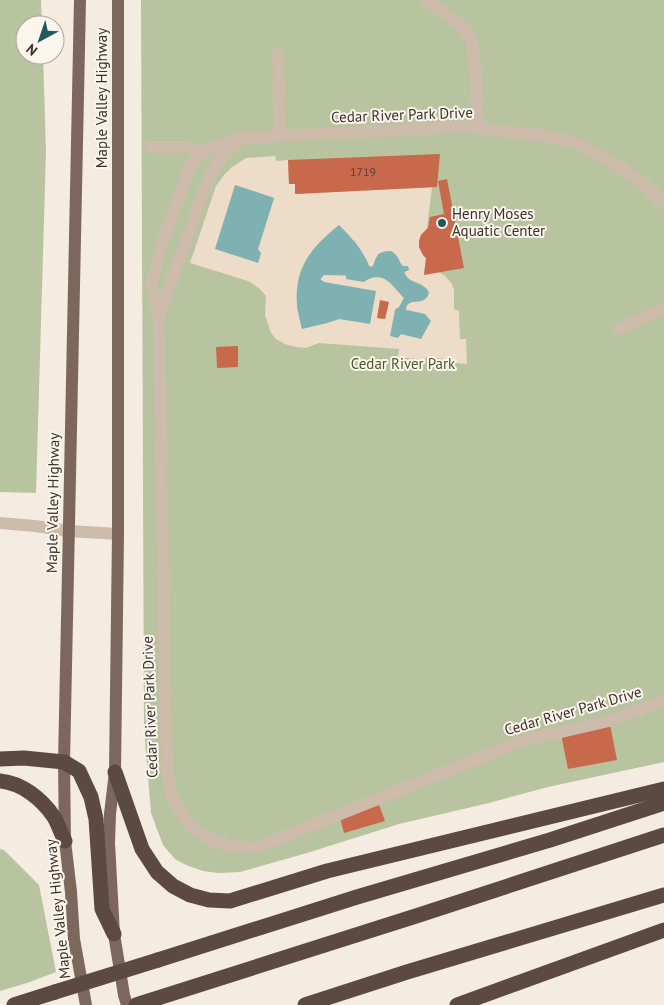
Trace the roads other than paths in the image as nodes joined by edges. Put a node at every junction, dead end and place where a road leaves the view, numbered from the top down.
1 (80, 0) edge
2 (118, 0) edge
3 (426, 0) edge
4 (278, 54) dead end
5 (478, 128) junction
6 (280, 135) junction
7 (242, 138) junction
8 (150, 147) dead end
9 (201, 154) junction
10 (664, 202) edge
11 (664, 308) edge
12 (159, 315) junction
13 (619, 329) dead end
14 (0, 523) edge
15 (69, 531) junction
16 (118, 534) junction
17 (664, 700) edge
18 (0, 759) edge
19 (64, 762) junction
20 (114, 772) junction
21 (0, 781) edge
22 (664, 789) edge
23 (664, 803) edge
24 (664, 835) edge
25 (65, 841) junction
26 (664, 895) edge
27 (664, 930) edge
28 (114, 934) junction
29 (14, 1005) edge
30 (86, 1005) edge
31 (127, 1005) edge
32 (136, 1005) edge
33 (305, 1005) edge
34 (457, 1005) edge

1 - 15 main road, Maple Valley Highway
2 - 16 main road, Maple Valley Highway
3 - 5 street
4 - 6 street
5 - 6 street, Cedar River Park Drive
5 - 10 street, Cedar River Park Drive
6 - 7 street, Cedar River Park Drive
7 - 9 street, Cedar River Park Drive
7 - 12 street, Cedar River Park Drive
8 - 9 street
9 - 12 street, Cedar River Park Drive
11 - 13 street
12 - 17 street, Cedar River Park Drive
14 - 15 street
15 - 16 street
15 - 19 main road, Maple Valley Highway
16 - 20 main road, Maple Valley Highway
18 - 19 highway
19 - 25 main road, Maple Valley Highway
19 - 28 highway
20 - 22 highway
20 - 28 main road, Maple Valley Highway
21 - 25 highway
23 - 29 highway, bridge
24 - 32 highway
25 - 30 main road, Maple Valley Highway
26 - 33 highway
27 - 34 highway
28 - 31 main road, Maple Valley Highway

